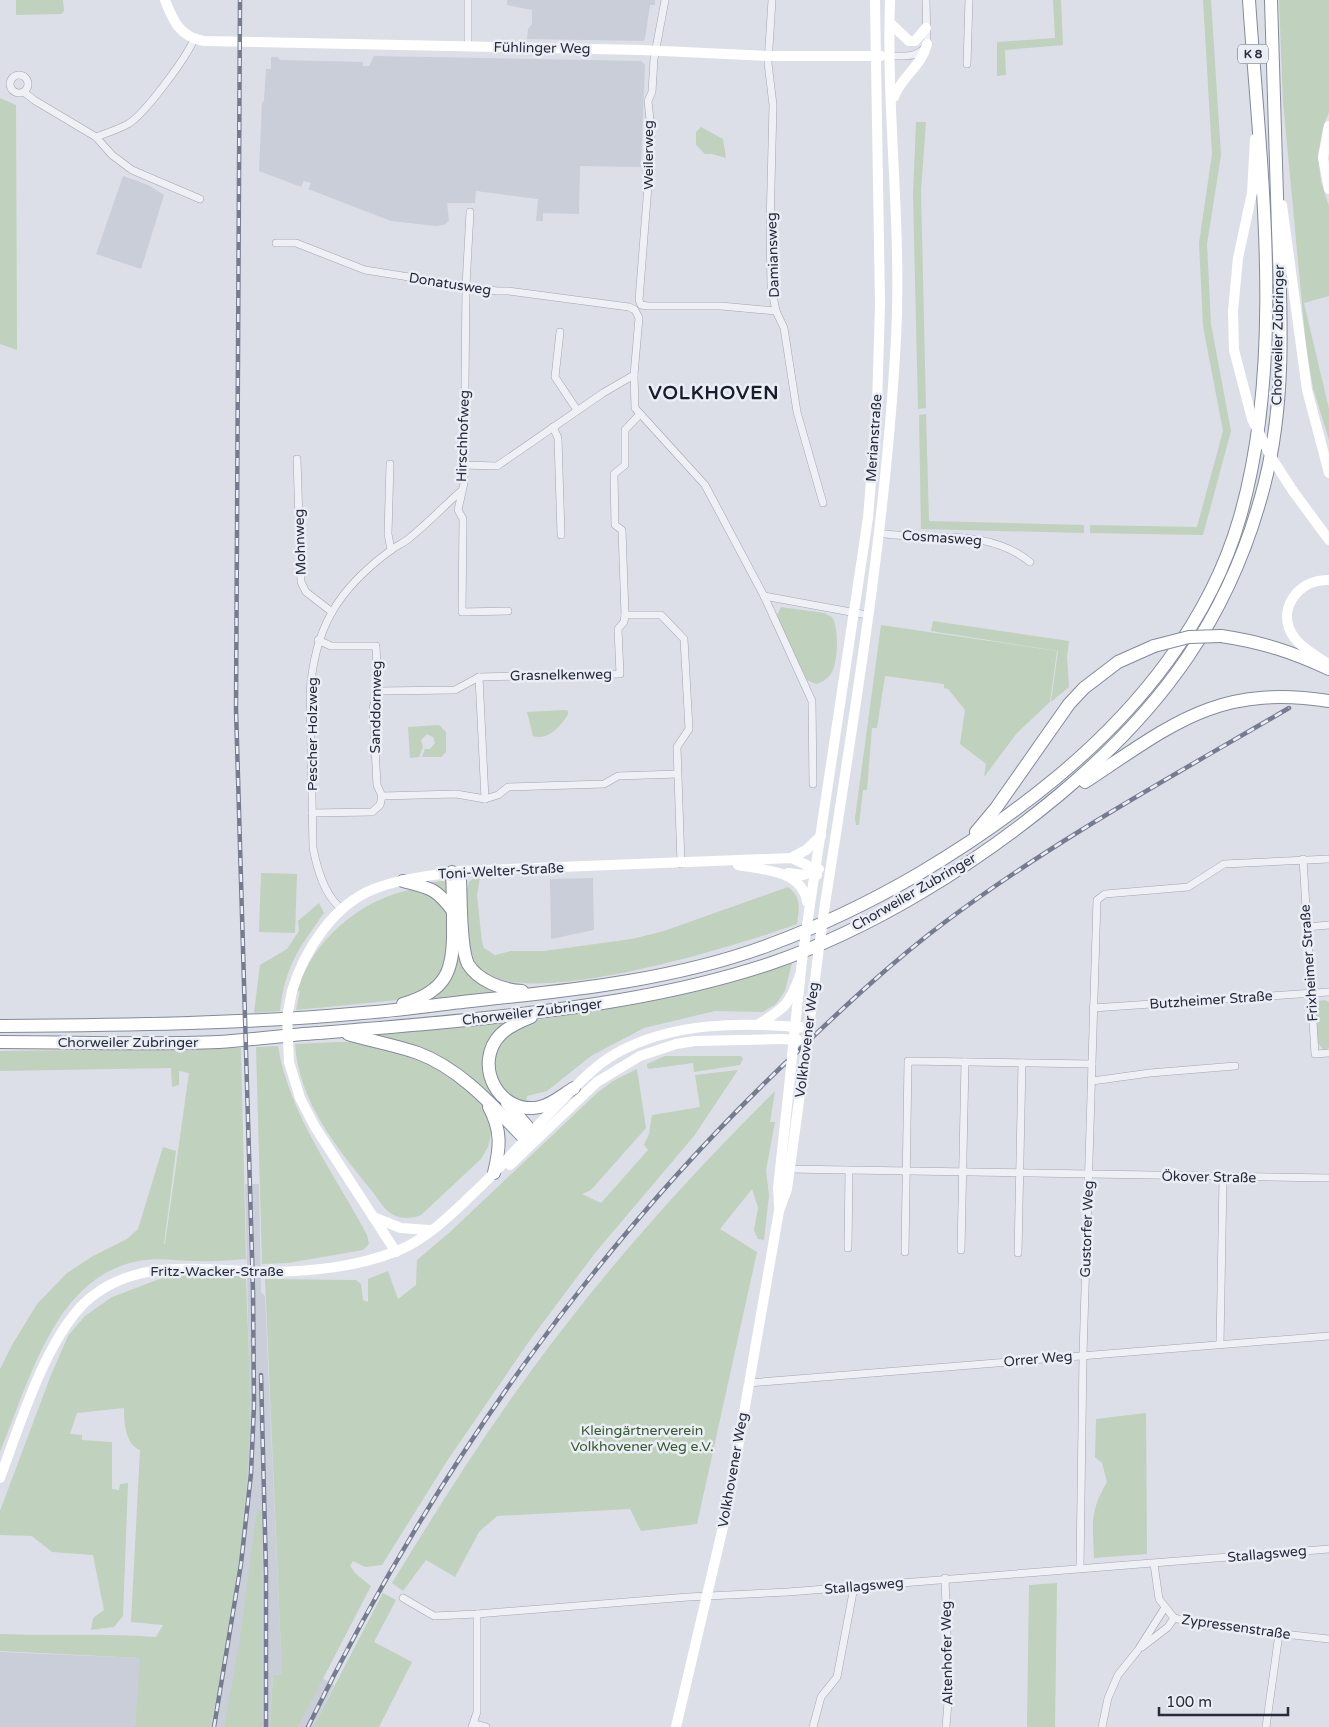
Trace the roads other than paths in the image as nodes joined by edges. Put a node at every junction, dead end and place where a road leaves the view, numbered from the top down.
1 (165, 0) edge
2 (468, 0) edge
3 (665, 0) edge
4 (772, 0) edge
5 (875, 0) edge
6 (890, 0) edge
7 (926, 0) edge
8 (969, 0) edge
9 (1249, 0) edge
10 (1270, 0) edge
11 (890, 23) junction
12 (926, 28) junction
13 (194, 39) junction
14 (927, 44) junction
15 (468, 47) junction
16 (656, 51) junction
17 (769, 56) junction
18 (875, 56) junction
19 (890, 56) junction
20 (967, 64) dead end
21 (24, 92) dead end
22 (1274, 102) junction
23 (892, 103) junction
24 (1256, 108) junction
25 (1329, 126) edge
26 (96, 137) junction
27 (1329, 189) edge
28 (200, 199) dead end
29 (470, 212) dead end
30 (276, 243) dead end
31 (466, 286) junction
32 (776, 311) junction
33 (560, 332) dead end
34 (634, 375) junction
35 (577, 410) junction
36 (640, 414) junction
37 (552, 427) junction
38 (297, 459) dead end
39 (390, 464) dead end
40 (464, 465) junction
41 (1329, 473) edge
42 (461, 491) junction
43 (823, 503) dead end
44 (878, 533) junction
45 (561, 535) dead end
46 (1329, 540) edge
47 (391, 550) junction
48 (1030, 562) dead end
49 (1329, 580) edge
50 (764, 596) junction
51 (508, 611) dead end
52 (332, 612) junction
53 (853, 612) junction
54 (624, 615) junction
55 (867, 615) junction
56 (318, 640) junction
57 (1329, 664) edge
58 (1329, 669) edge
59 (479, 677) junction
60 (378, 691) junction
61 (1328, 701) edge
62 (677, 774) junction
63 (813, 784) dead end
64 (382, 796) junction
65 (485, 799) junction
66 (1042, 809) junction
67 (312, 813) junction
68 (821, 836) junction
69 (832, 853) junction
70 (791, 858) junction
71 (945, 858) junction
72 (1303, 859) junction
73 (1329, 859) edge
74 (726, 862) junction
75 (681, 864) junction
76 (830, 867) joint
77 (816, 871) junction
78 (456, 872) junction
79 (777, 872) junction
80 (403, 881) junction
81 (825, 904) junction
82 (342, 909) junction
83 (809, 910) junction
84 (453, 911) junction
85 (1329, 925) edge
86 (1307, 927) junction
87 (800, 975) junction
88 (552, 992) junction
89 (1329, 992) edge
90 (1311, 993) junction
91 (1094, 1008) junction
92 (544, 1012) junction
93 (360, 1014) junction
94 (792, 1023) junction
95 (758, 1024) junction
96 (0, 1026) edge
97 (808, 1028) junction
98 (338, 1032) junction
99 (794, 1039) junction
100 (807, 1040) junction
101 (0, 1042) edge
102 (1329, 1053) edge
103 (965, 1062) junction
104 (1022, 1063) junction
105 (1092, 1064) junction
106 (1235, 1066) dead end
107 (1092, 1081) junction
108 (574, 1088) junction
109 (502, 1098) junction
110 (484, 1099) junction
111 (531, 1137) junction
112 (789, 1168) junction
113 (849, 1171) junction
114 (906, 1172) junction
115 (494, 1173) junction
116 (963, 1174) junction
117 (1020, 1174) junction
118 (780, 1175) junction
119 (1089, 1176) junction
120 (1223, 1178) junction
121 (1329, 1178) edge
122 (779, 1211) junction
123 (372, 1217) junction
124 (430, 1230) junction
125 (848, 1248) dead end
126 (961, 1250) dead end
127 (396, 1252) junction
128 (905, 1252) dead end
129 (1018, 1253) dead end
130 (1329, 1336) edge
131 (1220, 1344) junction
132 (1083, 1355) junction
133 (748, 1384) junction
134 (0, 1478) edge
135 (1329, 1549) edge
136 (1154, 1564) junction
137 (1080, 1568) junction
138 (945, 1578) junction
139 (854, 1587) junction
140 (706, 1596) junction
141 (403, 1598) dead end
142 (1164, 1609) junction
143 (478, 1614) junction
144 (1174, 1618) junction
145 (1279, 1634) junction
146 (1329, 1639) edge
147 (1138, 1650) junction
148 (473, 1726) edge
149 (486, 1727) edge
150 (676, 1727) edge
151 (813, 1727) edge
152 (946, 1727) edge
153 (1102, 1727) edge
154 (1266, 1727) edge

1 - 13 street
2 - 15 street
3 - 16 street, Weilerweg
4 - 17 street, Damiansweg
5 - 18 street, Merianstraße
6 - 11 street, Merianstraße
7 - 12 street
8 - 20 street
9 - 24 highway, K 8
10 - 22 highway, K 8
11 - 12 street
11 - 19 street, Merianstraße
12 - 14 street
13 - 15 street, Fühlinger Weg
13 - 26 street
14 - 19 street
14 - 23 street
15 - 16 street, Fühlinger Weg
16 - 17 street, Fühlinger Weg
16 - 32 street, Weilerweg
17 - 18 street, Fühlinger Weg
17 - 32 street, Damiansweg
18 - 19 street, Fühlinger Weg
18 - 53 street, Merianstraße
19 - 23 street, Merianstraße
21 - 26 street
22 - 41 street, K 8
22 - 66 highway, Chorweiler Zubringer
23 - 44 street, Merianstraße
24 - 46 street, K 8, bridge
24 - 71 highway, Chorweiler Zubringer
25 - 27 street
26 - 28 street
29 - 31 street, Hirschhofweg
30 - 31 street, Donatusweg
31 - 34 street, Donatusweg
31 - 40 street, Hirschhofweg
32 - 43 street, Damiansweg
33 - 35 street
34 - 35 street
34 - 36 street
35 - 37 street
36 - 50 street
36 - 54 street, Grasnelkenweg
37 - 40 street
37 - 45 street
38 - 52 street, Mohnweg
39 - 47 street
40 - 42 street, Hirschhofweg
42 - 47 street, Pescher Holzweg
42 - 51 street, Hirschhofweg
44 - 48 street, Cosmasweg
44 - 55 street, Merianstraße
47 - 52 street, Pescher Holzweg
49 - 57 street
50 - 53 street
50 - 63 street
52 - 56 street, Pescher Holzweg
53 - 55 street
53 - 68 street, Merianstraße
54 - 59 street, Grasnelkenweg
54 - 62 street
55 - 69 street, Merianstraße
56 - 60 street, Sanddornweg
56 - 67 street, Pescher Holzweg
58 - 71 highway, bridge
59 - 60 street, Grasnelkenweg
59 - 65 street
60 - 64 street, Sanddornweg
61 - 66 highway
62 - 65 street
62 - 75 street
64 - 65 street
64 - 67 street
66 - 92 highway, Chorweiler Zubringer
67 - 82 street, Pescher Holzweg
68 - 70 street, Toni-Welter-Straße
68 - 77 street, Merianstraße
69 - 76 street, Merianstraße
69 - 77 street
70 - 74 street, Toni-Welter-Straße
70 - 77 street
71 - 88 highway, Chorweiler Zubringer
72 - 73 street
72 - 86 street, Frixheimer Straße
72 - 91 street, Gustorfer Weg
74 - 75 street, Toni-Welter-Straße
74 - 79 street, Toni-Welter-Straße
75 - 78 street, Toni-Welter-Straße
76 - 81 street, Volkhovener Weg
77 - 79 street, Toni-Welter-Straße
77 - 81 street
77 - 83 street, Volkhovener Weg
78 - 80 street, Toni-Welter-Straße
78 - 84 highway
78 - 88 highway
79 - 83 street, Toni-Welter-Straße
80 - 82 street, Toni-Welter-Straße
80 - 84 highway
81 - 97 street, Volkhovener Weg, bridge
82 - 123 street, Toni-Welter-Straße, bridge
83 - 87 street, Volkhovener Weg, bridge
84 - 93 highway
85 - 86 street
86 - 90 street, Frixheimer Straße
87 - 94 street, Volkhovener Weg
87 - 95 street
88 - 93 highway, Chorweiler Zubringer
89 - 90 street, Butzheimer Straße
90 - 91 street, Butzheimer Straße
90 - 102 street, Frixheimer Straße
91 - 105 street, Gustorfer Weg
92 - 98 highway, Chorweiler Zubringer
92 - 109 highway
93 - 96 highway, Chorweiler Zubringer
94 - 95 street, Fritz-Wacker-Straße
94 - 97 street, Fritz-Wacker-Straße, bridge
94 - 99 street, Volkhovener Weg, bridge
95 - 108 street, Fritz-Wacker-Straße
97 - 100 street, Volkhovener Weg, bridge
98 - 101 highway, Chorweiler Zubringer
98 - 110 highway
99 - 100 street, Fritz-Wacker-Straße, bridge
99 - 111 street, Fritz-Wacker-Straße, bridge
99 - 118 street, Volkhovener Weg, bridge
100 - 112 street, Volkhovener Weg, bridge
103 - 104 street
103 - 114 street
103 - 116 street
104 - 105 street
104 - 117 street
105 - 107 street, Gustorfer Weg
106 - 107 street
107 - 119 street, Gustorfer Weg
108 - 109 highway
108 - 111 street, Fritz-Wacker-Straße
109 - 111 highway
110 - 111 highway
110 - 115 highway
111 - 115 street, Fritz-Wacker-Straße
112 - 113 street, Ökover Straße
112 - 118 street
112 - 122 street, Volkhovener Weg
113 - 114 street, Ökover Straße
113 - 125 street
114 - 116 street, Ökover Straße
114 - 128 street
115 - 124 street, Fritz-Wacker-Straße
116 - 117 street, Ökover Straße
116 - 126 street
117 - 119 street, Ökover Straße
117 - 129 street
118 - 122 street, Volkhovener Weg
119 - 120 street, Ökover Straße
119 - 132 street, Gustorfer Weg
120 - 121 street, Ökover Straße
120 - 131 street
122 - 133 street, Volkhovener Weg
123 - 124 street
123 - 127 street, Toni-Welter-Straße
124 - 127 street, Fritz-Wacker-Straße
127 - 134 street, Fritz-Wacker-Straße
130 - 131 street, Orrer Weg
131 - 132 street, Orrer Weg
132 - 133 street, Orrer Weg
132 - 137 street, Gustorfer Weg
133 - 140 street, Volkhovener Weg
135 - 136 street, Stallagsweg
136 - 137 street, Stallagsweg
136 - 142 street, Zypressenstraße
137 - 138 street, Stallagsweg
138 - 139 street, Stallagsweg
138 - 152 street, Altenhofer Weg
139 - 140 street, Stallagsweg
139 - 151 street
140 - 143 street, Stallagsweg
140 - 150 street, Volkhovener Weg
141 - 143 street, Stallagsweg
142 - 144 street, Zypressenstraße
142 - 147 street
143 - 148 street
144 - 145 street, Zypressenstraße
144 - 147 street
145 - 146 street, Zypressenstraße
145 - 154 street
147 - 153 street
148 - 149 street

